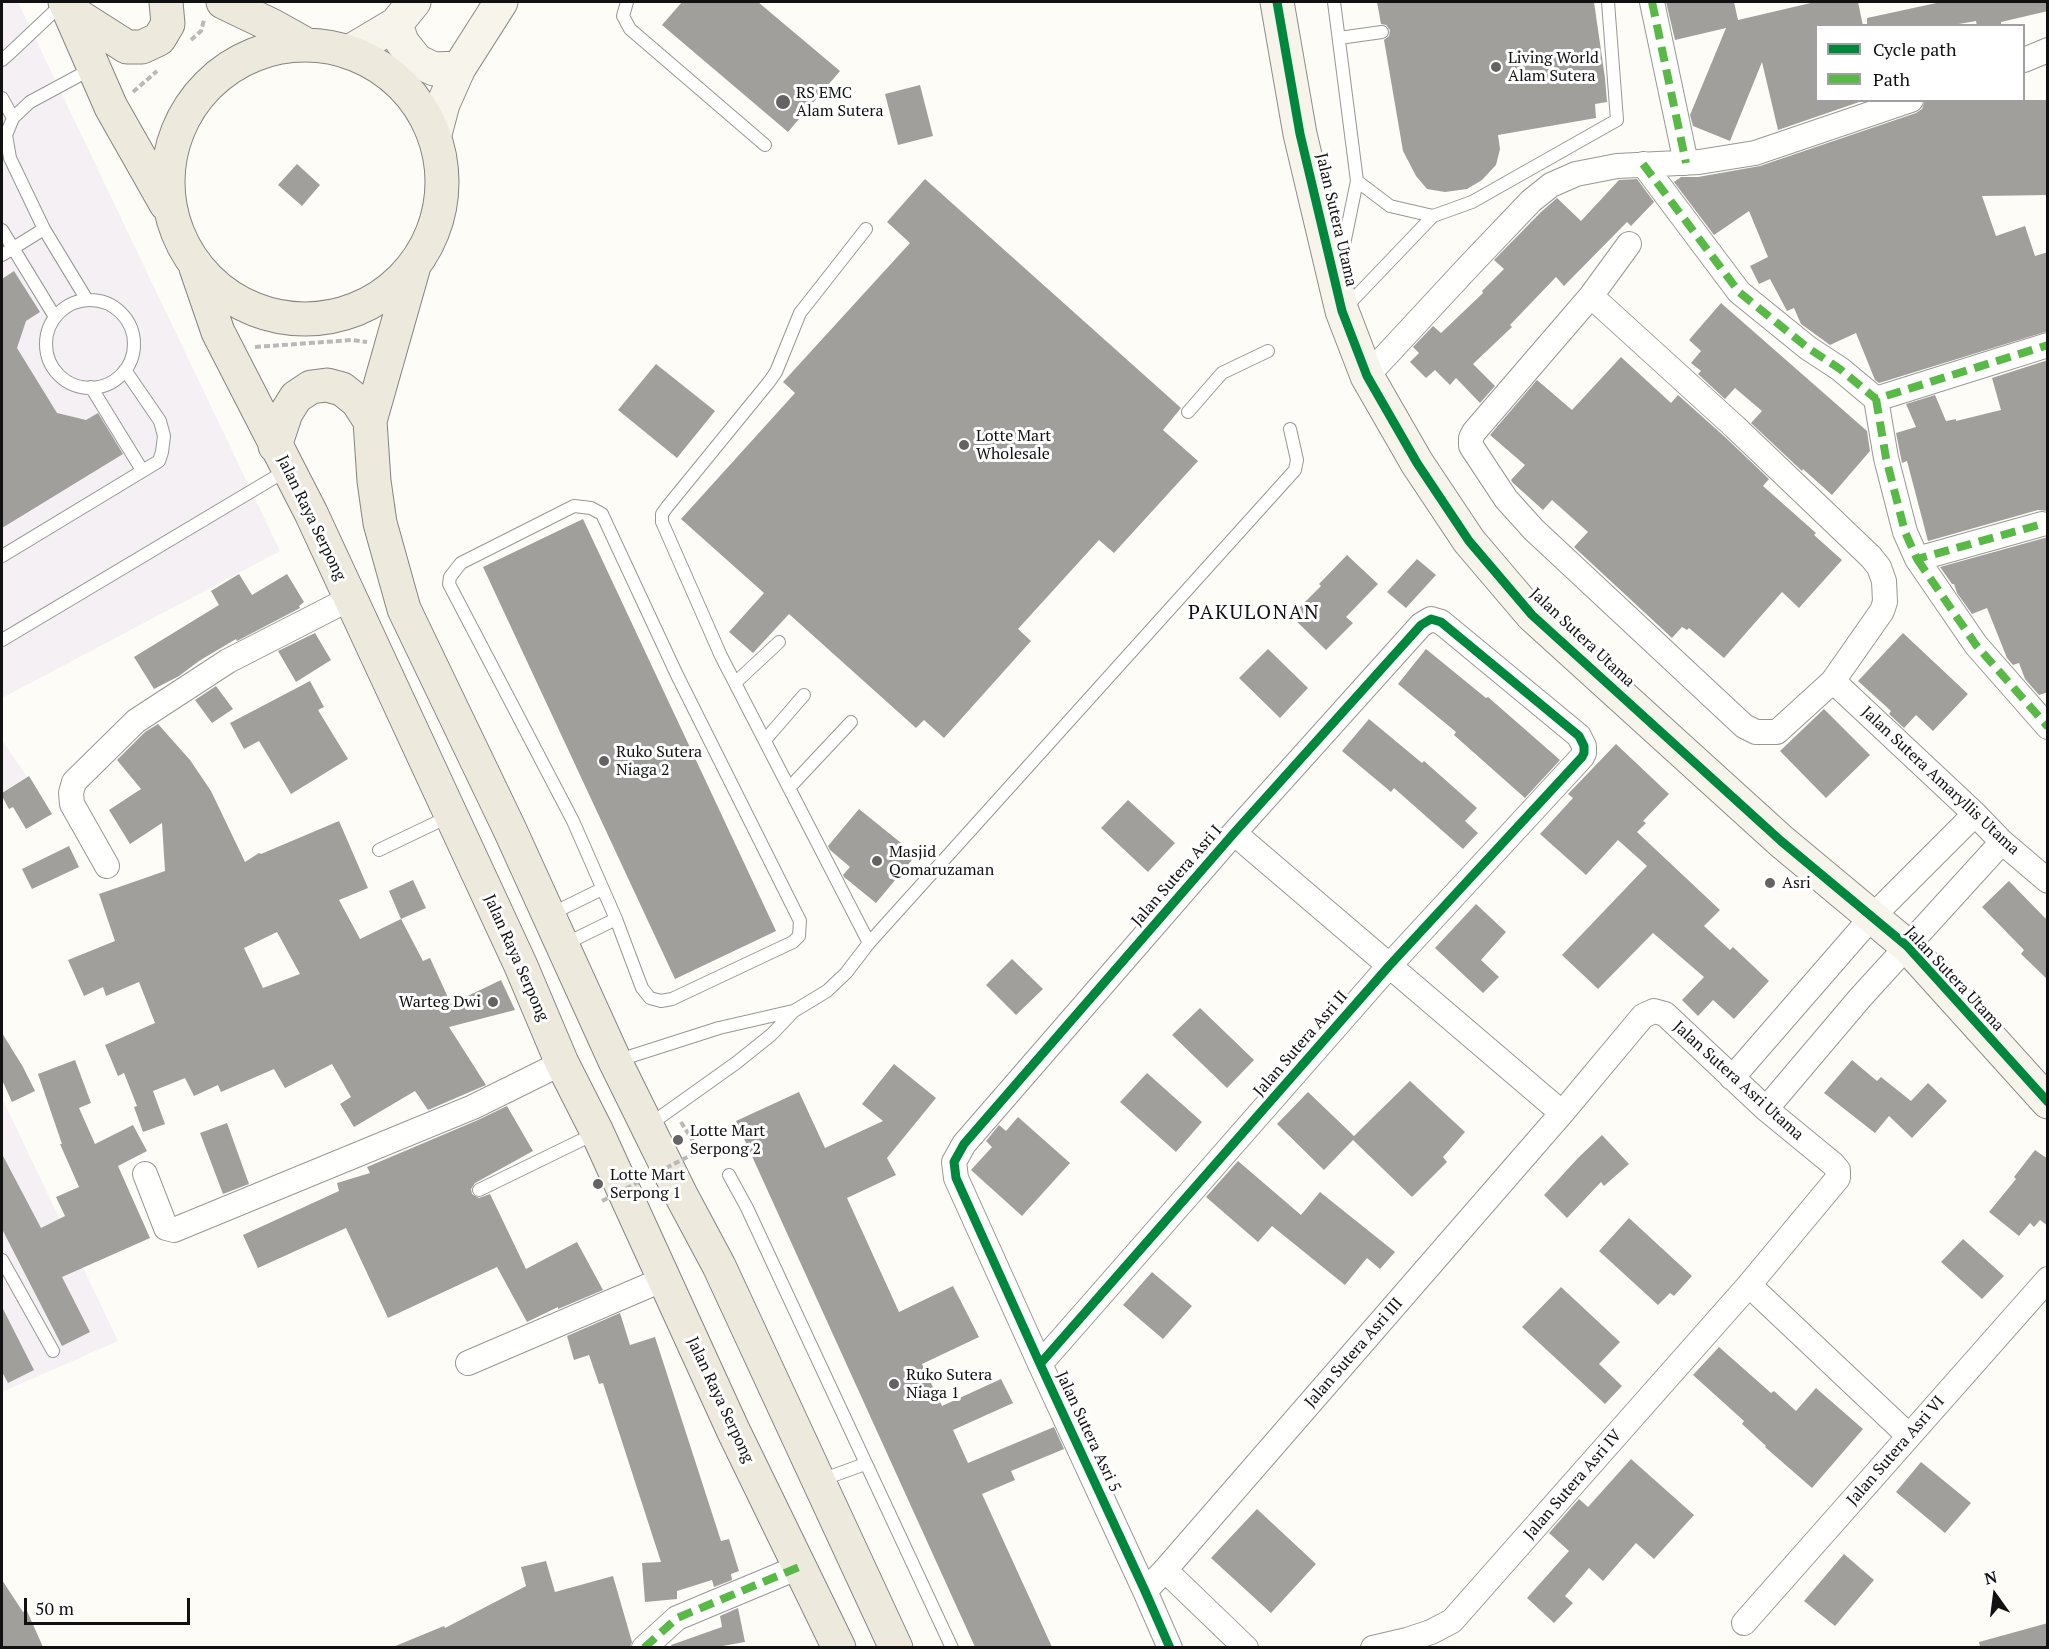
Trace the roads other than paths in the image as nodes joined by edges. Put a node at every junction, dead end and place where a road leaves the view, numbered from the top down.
1 (166, 2) edge
2 (223, 2) edge
3 (501, 2) edge
4 (627, 2) edge
5 (1277, 2) edge
6 (1334, 2) edge
7 (1608, 2) edge
8 (1652, 2) edge
9 (66, 4) edge
10 (405, 13) edge
11 (1382, 32) dead end
12 (1339, 38) junction
13 (307, 45) junction
14 (2048, 50) edge
15 (349, 52) junction
16 (2, 60) edge
17 (2025, 60) edge
18 (94, 67) junction
19 (459, 68) junction
20 (2, 98) edge
21 (1905, 102) edge
22 (13, 118) junction
23 (435, 134) junction
24 (765, 145) dead end
25 (1686, 163) junction
26 (1643, 164) junction
27 (1357, 181) junction
28 (169, 211) junction
29 (1433, 216) junction
30 (1347, 222) junction
31 (44, 229) junction
32 (866, 229) dead end
33 (2, 230) edge
34 (1629, 244) dead end
35 (7, 252) edge
36 (1329, 260) junction
37 (414, 266) junction
38 (196, 268) junction
39 (1591, 296) junction
40 (87, 300) junction
41 (1342, 311) junction
42 (56, 317) junction
43 (2048, 345) edge
44 (1268, 351) dead end
45 (125, 370) junction
46 (1367, 376) junction
47 (91, 387) junction
48 (1876, 399) junction
49 (1188, 412) dead end
50 (370, 421) junction
51 (1290, 429) dead end
52 (282, 458) junction
53 (142, 470) junction
54 (2042, 524) dead end
55 (2, 556) edge
56 (1917, 559) junction
57 (351, 598) junction
58 (1431, 619) joint
59 (2, 640) edge
60 (779, 642) dead end
61 (1833, 681) junction
62 (735, 683) junction
63 (804, 695) dead end
64 (851, 722) dead end
65 (2046, 724) edge
66 (765, 740) junction
67 (789, 788) junction
68 (1975, 814) junction
69 (451, 815) junction
70 (1234, 833) junction
71 (2002, 842) junction
72 (379, 850) dead end
73 (107, 867) dead end
74 (2048, 881) edge
75 (602, 889) junction
76 (548, 915) junction
77 (1871, 918) junction
78 (616, 919) junction
79 (869, 943) junction
80 (562, 945) junction
81 (1906, 946) junction
82 (1389, 966) junction
83 (794, 1011) junction
84 (615, 1061) junction
85 (562, 1063) junction
86 (1732, 1078) junction
87 (2048, 1102) edge
88 (1766, 1109) junction
89 (1562, 1113) junction
90 (648, 1126) junction
91 (597, 1132) junction
92 (954, 1162) joint
93 (145, 1174) dead end
94 (729, 1175) dead end
95 (479, 1190) dead end
96 (2, 1260) edge
97 (664, 1279) junction
98 (2048, 1279) edge
99 (1749, 1285) junction
100 (53, 1351) dead end
101 (468, 1363) dead end
102 (1040, 1364) junction
103 (1909, 1436) junction
104 (865, 1464) junction
105 (819, 1481) junction
106 (800, 1567) junction
107 (1165, 1570) junction
108 (1145, 1591) junction
109 (1744, 1623) dead end
110 (644, 1647) edge
111 (839, 1647) edge
112 (896, 1647) edge
113 (952, 1647) edge
114 (1170, 1647) edge
115 (1246, 1647) edge
116 (1373, 1647) edge

1 - 9 main road
2 - 13 main road
3 - 19 street
4 - 24 lane
5 - 36 street, Jalan Sutera Utama
6 - 12 lane
7 - 29 lane
8 - 25 street
9 - 16 lane
9 - 18 main road
10 - 15 street
10 - 19 street
11 - 12 lane
12 - 27 lane
13 - 15 main road
13 - 28 main road
14 - 17 street
15 - 23 main road
18 - 22 lane
18 - 28 main road
19 - 23 street
20 - 22 lane
21 - 25 street
22 - 31 lane
23 - 37 main road
25 - 26 street
26 - 46 street
26 - 48 street
27 - 29 lane
27 - 30 lane
28 - 38 main road
29 - 41 lane
30 - 36 lane
30 - 36 lane
31 - 35 lane
31 - 40 lane
32 - 62 lane
33 - 35 lane
34 - 39 street
35 - 42 lane
36 - 41 street, Jalan Sutera Utama
37 - 38 main road
37 - 50 main road
38 - 52 main road, Jalan Raya Serpong
39 - 61 street
39 - 61 street
40 - 42 lane
40 - 45 lane
41 - 46 street, Jalan Sutera Utama
42 - 47 lane
43 - 48 street
44 - 49 lane
45 - 47 lane
45 - 53 lane
46 - 77 street, Jalan Sutera Utama
47 - 53 lane
48 - 56 street
50 - 52 main road
50 - 76 main road
51 - 79 lane
52 - 57 main road, Jalan Raya Serpong
52 - 59 lane
53 - 55 lane
54 - 56 street
56 - 65 street
57 - 69 main road, Jalan Raya Serpong
57 - 73 street
58 - 70 street, Jalan Sutera Asri I
58 - 82 street, Jalan Sutera Asri II
60 - 62 lane
61 - 68 street, Jalan Sutera Amaryllis Utama
62 - 66 lane
63 - 66 lane
64 - 67 lane
66 - 67 lane
67 - 79 lane
68 - 71 street, Jalan Sutera Amaryllis Utama
68 - 77 street
69 - 72 lane
69 - 85 main road, Jalan Raya Serpong
70 - 82 street
70 - 92 street, Jalan Sutera Asri I
71 - 74 street, Jalan Sutera Amaryllis Utama
71 - 81 street
75 - 76 lane
75 - 78 lane
75 - 78 lane
76 - 80 main road
77 - 81 street, Jalan Sutera Utama
77 - 86 street
78 - 80 lane
79 - 83 lane
80 - 84 main road
81 - 87 street, Jalan Sutera Utama
81 - 88 street
82 - 89 street
82 - 102 street, Jalan Sutera Asri II
83 - 84 lane
83 - 90 lane
84 - 90 main road
85 - 91 main road, Jalan Raya Serpong
85 - 93 street
86 - 88 street, Jalan Sutera Asri Utama
86 - 89 street, Jalan Sutera Asri Utama
88 - 99 street, Jalan Sutera Asri Utama
89 - 107 street, Jalan Sutera Asri III
90 - 105 main road
91 - 95 lane
91 - 97 main road, Jalan Raya Serpong
92 - 102 street, Jalan Sutera Asri 5
94 - 104 lane
96 - 100 lane
97 - 101 street
97 - 106 main road, Jalan Raya Serpong
98 - 103 street, Jalan Sutera Asri VI
99 - 103 street
99 - 116 street, Jalan Sutera Asri IV
102 - 108 street, Jalan Sutera Asri 5
103 - 109 street, Jalan Sutera Asri VI
104 - 105 lane
104 - 113 lane
105 - 112 main road
106 - 110 street
106 - 111 main road, Jalan Raya Serpong
107 - 108 street, Jalan Sutera Asri III
107 - 115 street
108 - 114 street, Jalan Sutera Asri 5

